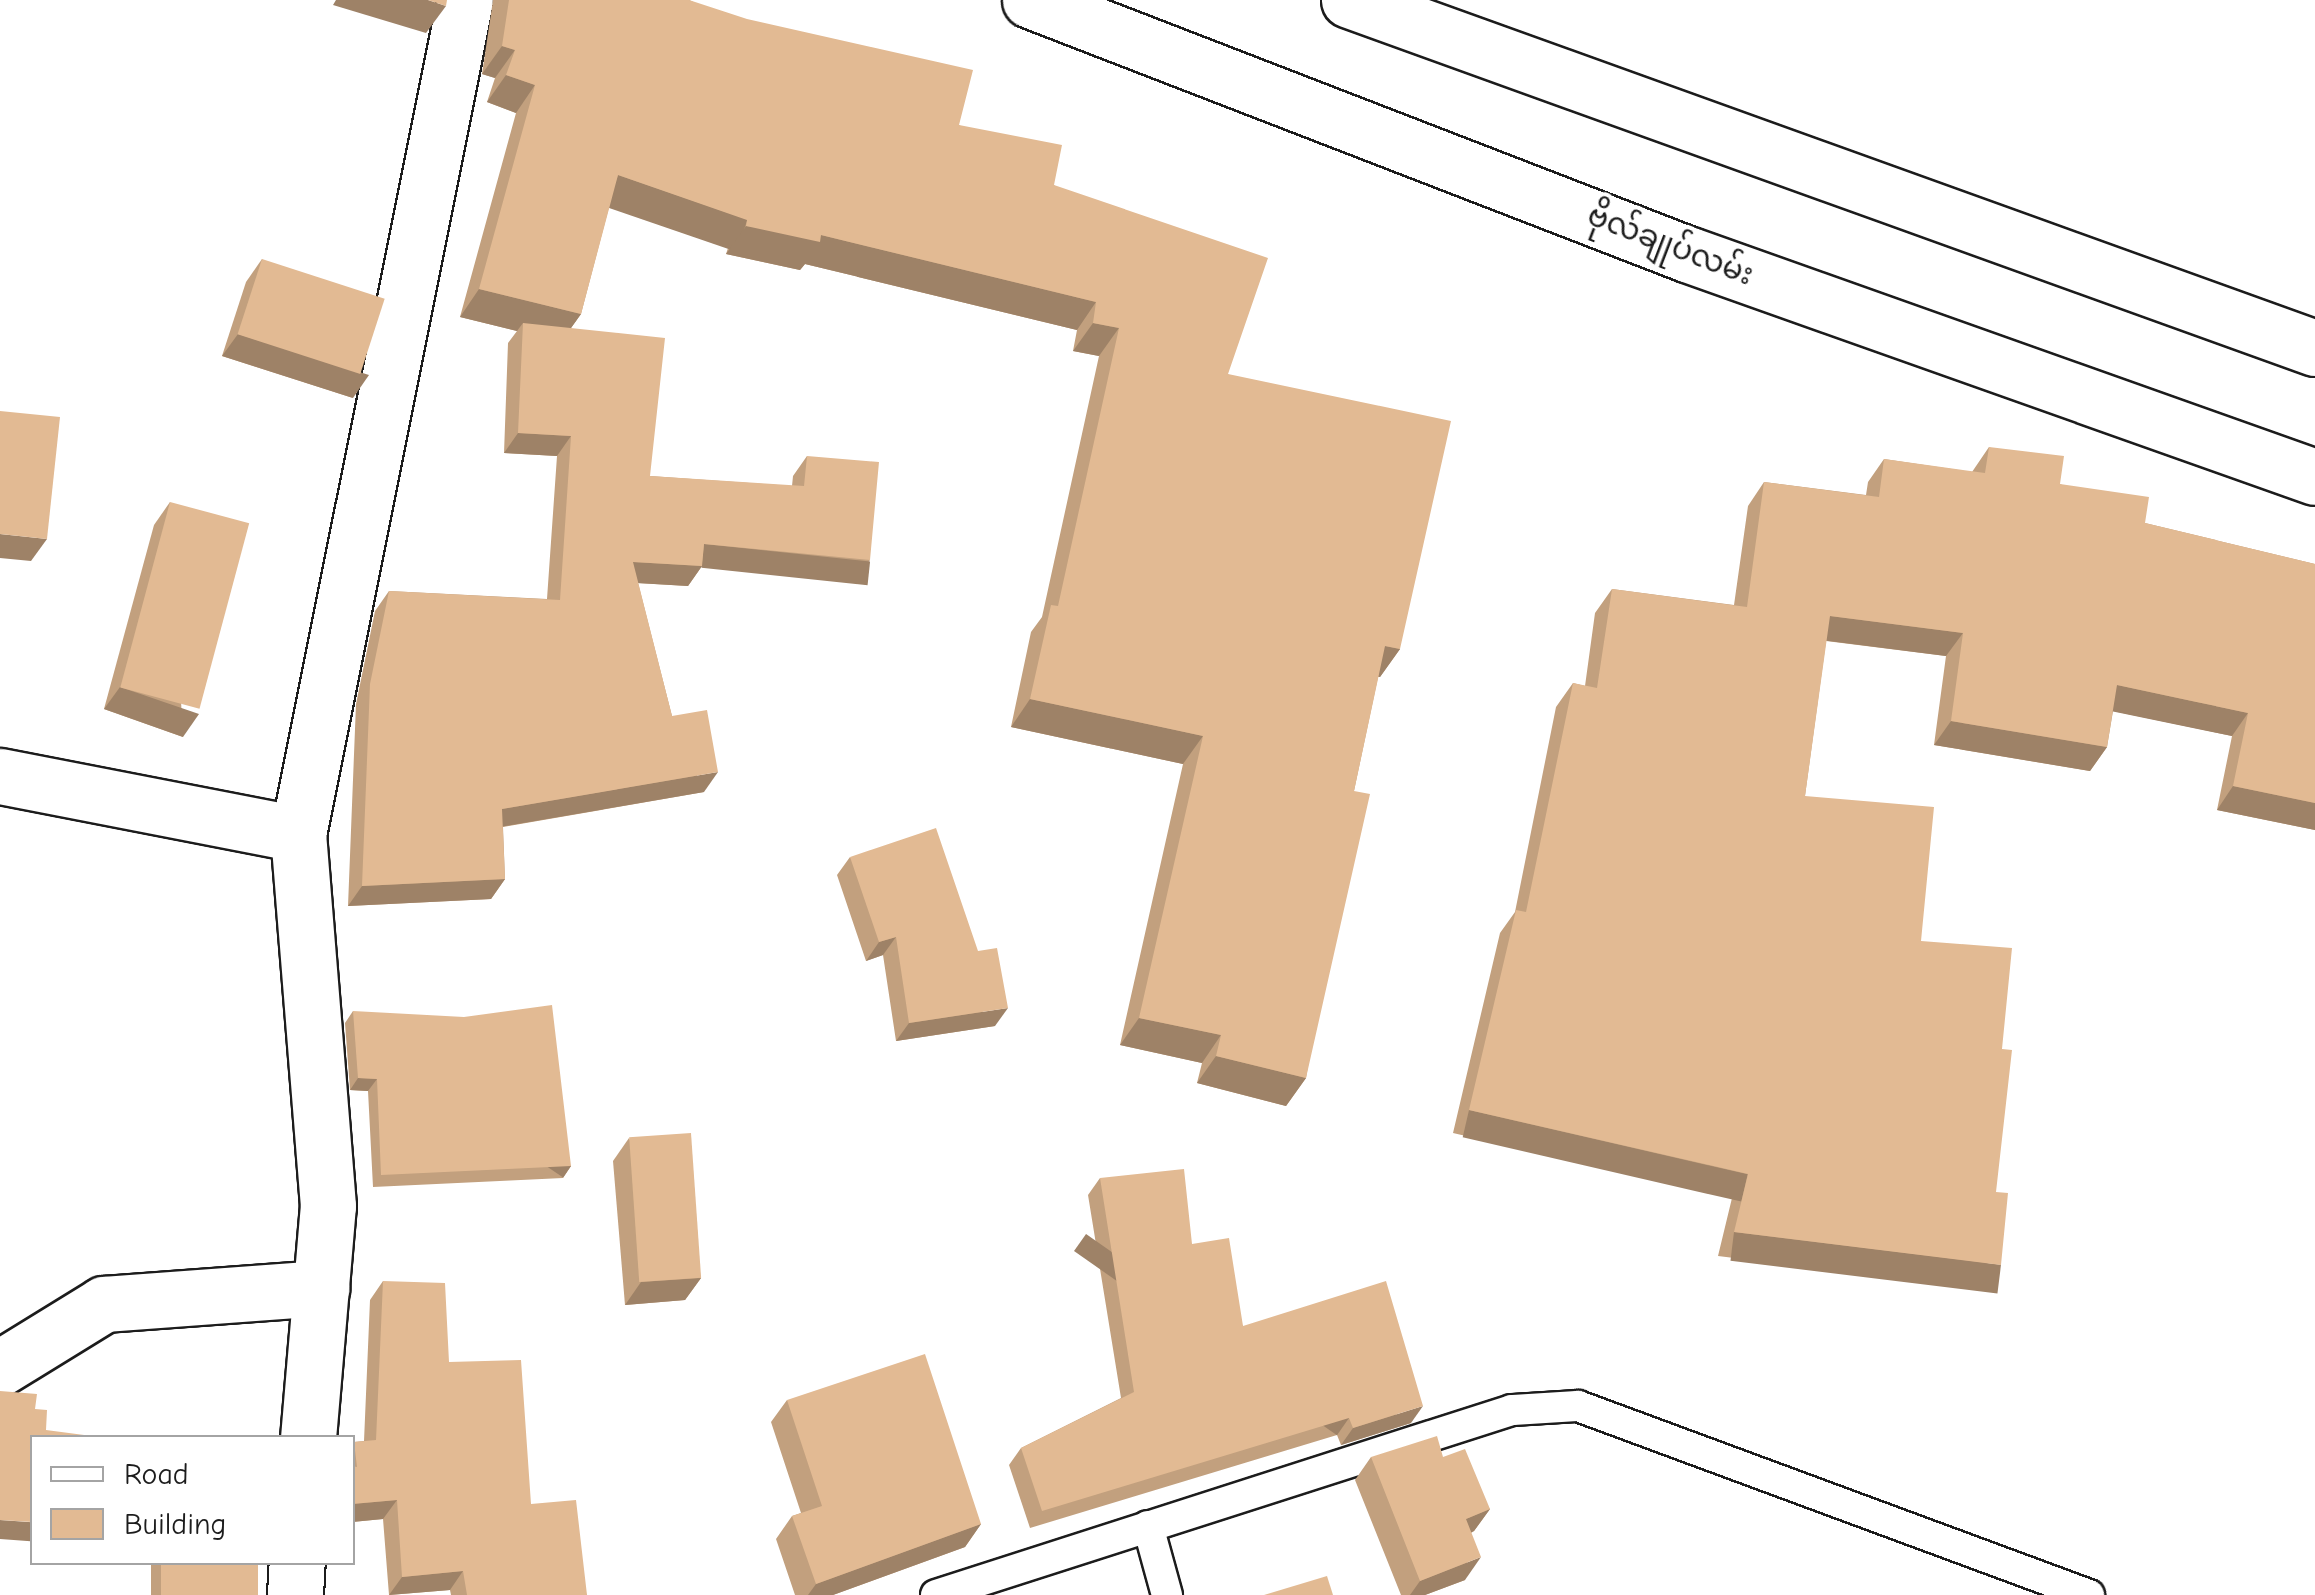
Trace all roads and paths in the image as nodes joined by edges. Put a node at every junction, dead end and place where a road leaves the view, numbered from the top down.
1 (465, 0) edge
2 (1030, 0) edge
3 (1349, 0) edge
4 (2315, 348) edge
5 (2315, 477) edge
6 (0, 776) edge
7 (298, 834) junction
8 (320, 1288) junction
9 (0, 1368) edge
10 (308, 1435) edge
11 (1148, 1526) junction
12 (298, 1565) edge
13 (295, 1595) edge
14 (936, 1595) edge
15 (1167, 1595) edge
16 (2089, 1595) edge

1 - 7 main road
2 - 5 main road, ဗိုလ်ချုပ်လမ်း
3 - 4 main road
6 - 7 main road
7 - 8 main road
8 - 9 main road
8 - 10 main road
11 - 14 lane
11 - 15 lane
11 - 16 lane
12 - 13 main road

